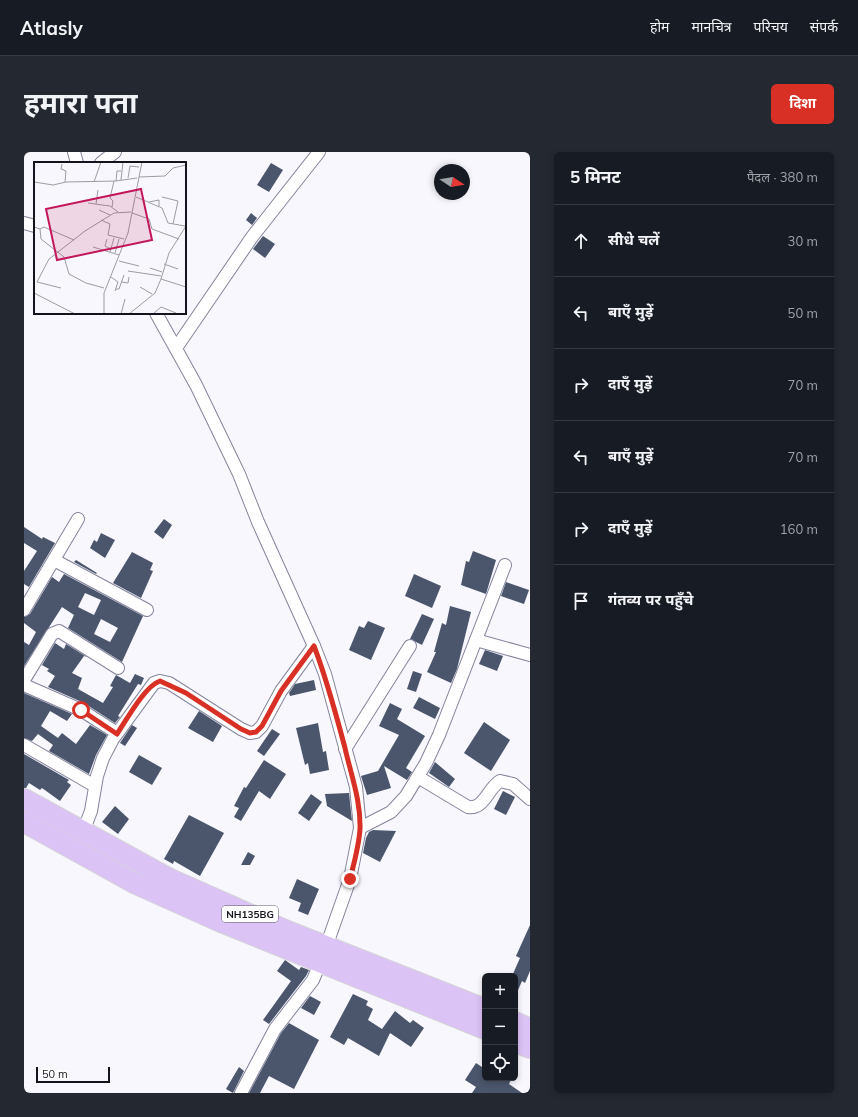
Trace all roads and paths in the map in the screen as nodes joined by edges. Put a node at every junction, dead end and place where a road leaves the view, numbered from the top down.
1 (74, 152) edge
2 (115, 152) edge
3 (319, 152) edge
4 (77, 162) edge
5 (102, 162) edge
6 (24, 223) edge
7 (34, 226) edge
8 (157, 314) edge
9 (176, 348) junction
10 (78, 519) dead end
11 (54, 560) junction
12 (505, 565) dead end
13 (24, 610) edge
14 (147, 610) dead end
15 (476, 640) junction
16 (314, 646) junction
17 (410, 646) dead end
18 (530, 656) edge
19 (118, 668) dead end
20 (24, 680) edge
21 (24, 685) edge
22 (117, 734) junction
23 (24, 745) edge
24 (345, 749) junction
25 (418, 777) junction
26 (95, 786) junction
27 (24, 799) edge
28 (530, 799) edge
29 (24, 822) edge
30 (360, 828) junction
31 (83, 832) junction
32 (323, 955) junction
33 (482, 1008) edge
34 (518, 1023) edge
35 (482, 1028) edge
36 (530, 1029) edge
37 (518, 1043) edge
38 (530, 1048) edge
39 (241, 1093) edge

1 - 4 street
2 - 5 street
3 - 9 street
6 - 7 street
8 - 9 street
9 - 16 street
10 - 11 street
11 - 13 street
11 - 14 street
12 - 15 street
15 - 18 street
15 - 25 street
16 - 22 street
16 - 24 street
17 - 24 street
19 - 20 street
21 - 22 street
22 - 26 street
23 - 26 street
24 - 30 street
25 - 28 street
25 - 30 street
26 - 31 street
27 - 31 highway, NH135BG
29 - 32 highway, NH135BG
30 - 32 street
31 - 32 highway, NH135BG
32 - 33 highway, NH135BG
32 - 35 highway, NH135BG
32 - 39 street
34 - 36 highway
37 - 38 highway

